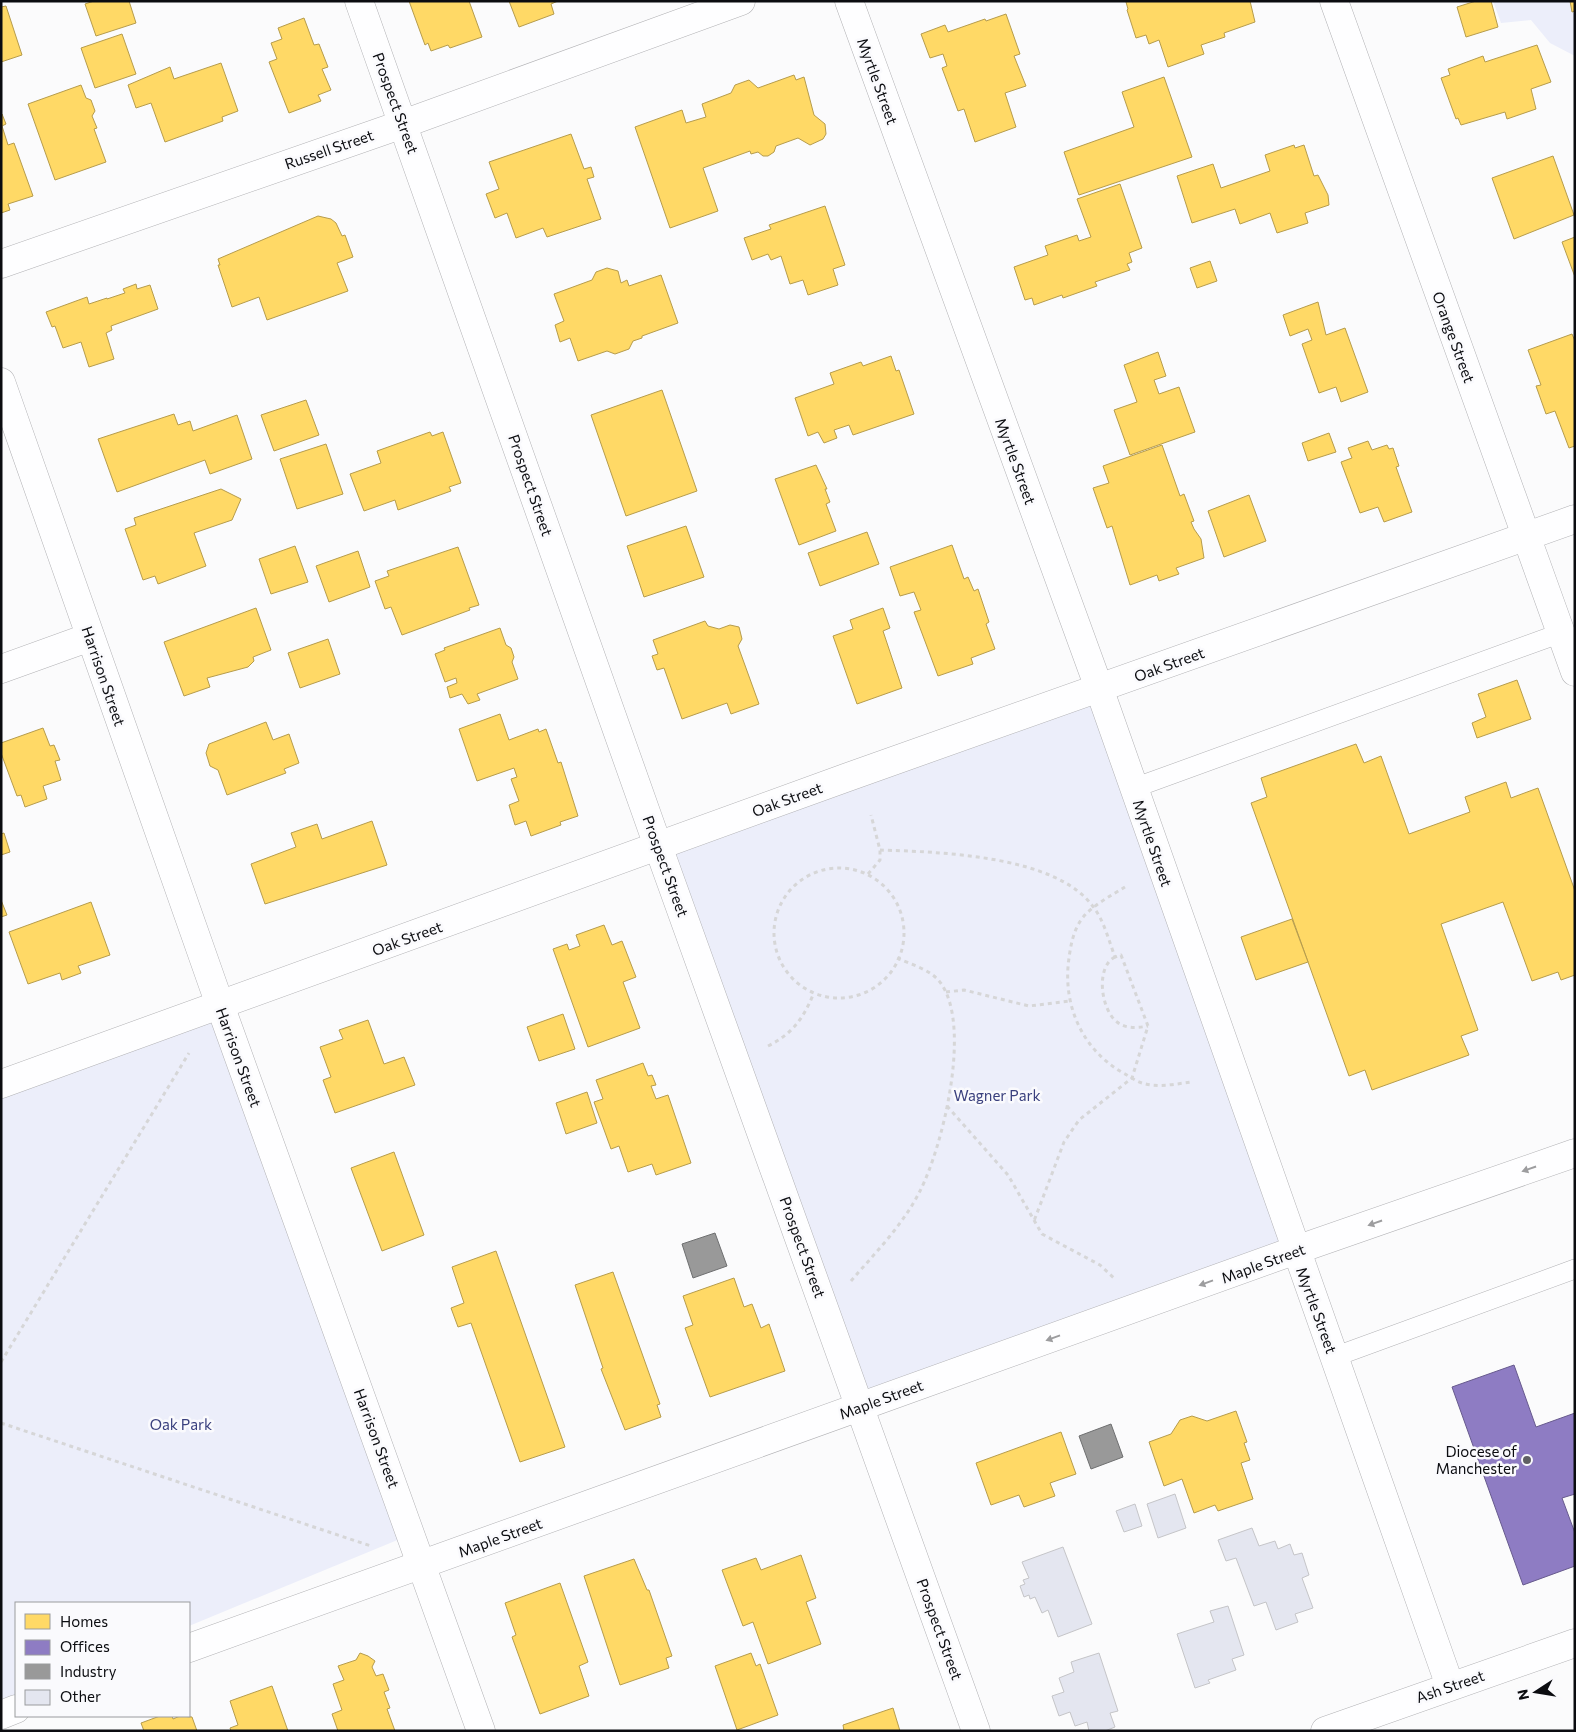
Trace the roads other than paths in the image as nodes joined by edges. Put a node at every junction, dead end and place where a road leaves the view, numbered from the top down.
1 (359, 1) edge
2 (741, 1) edge
3 (849, 1) edge
4 (1334, 1) edge
5 (403, 124) junction
6 (1, 264) edge
7 (1, 382) edge
8 (1575, 519) edge
9 (1526, 537) junction
10 (1561, 633) junction
11 (90, 637) junction
12 (1, 669) edge
13 (1575, 672) edge
14 (1099, 688) junction
15 (1134, 788) junction
16 (658, 846) junction
17 (220, 1005) junction
18 (1, 1084) edge
19 (1575, 1153) edge
20 (1296, 1250) junction
21 (1575, 1269) edge
22 (1334, 1357) junction
23 (860, 1407) junction
24 (423, 1564) junction
25 (1575, 1643) edge
26 (190, 1648) edge
27 (1450, 1686) junction
28 (15, 1709) edge
29 (1, 1715) edge
30 (481, 1731) edge
31 (976, 1731) edge
32 (1325, 1731) edge

1 - 5 street, Prospect Street
2 - 5 street, Russell Street
3 - 14 street, Myrtle Street
4 - 9 street, Orange Street
5 - 6 street, Russell Street
5 - 16 street, Prospect Street
7 - 11 street, Harrison Street
8 - 9 street, Oak Street
9 - 10 street, Orange Street
9 - 14 street, Oak Street
10 - 13 street, Orange Street
10 - 15 lane
11 - 12 street
11 - 17 street, Harrison Street
14 - 15 street, Myrtle Street
14 - 16 street, Oak Street
15 - 20 street, Myrtle Street
16 - 17 street, Oak Street
16 - 23 street, Prospect Street
17 - 18 street, Oak Street
17 - 24 street, Harrison Street
19 -> 20 street, Maple Street
20 - 22 street, Myrtle Street
20 -> 23 street, Maple Street
21 - 22 lane
22 - 27 street, Myrtle Street
23 - 24 street, Maple Street
23 - 31 street, Prospect Street
24 - 26 street, Maple Street
24 - 30 street, Harrison Street
25 - 27 street, Ash Street
27 - 32 street, Ash Street
28 - 29 street

